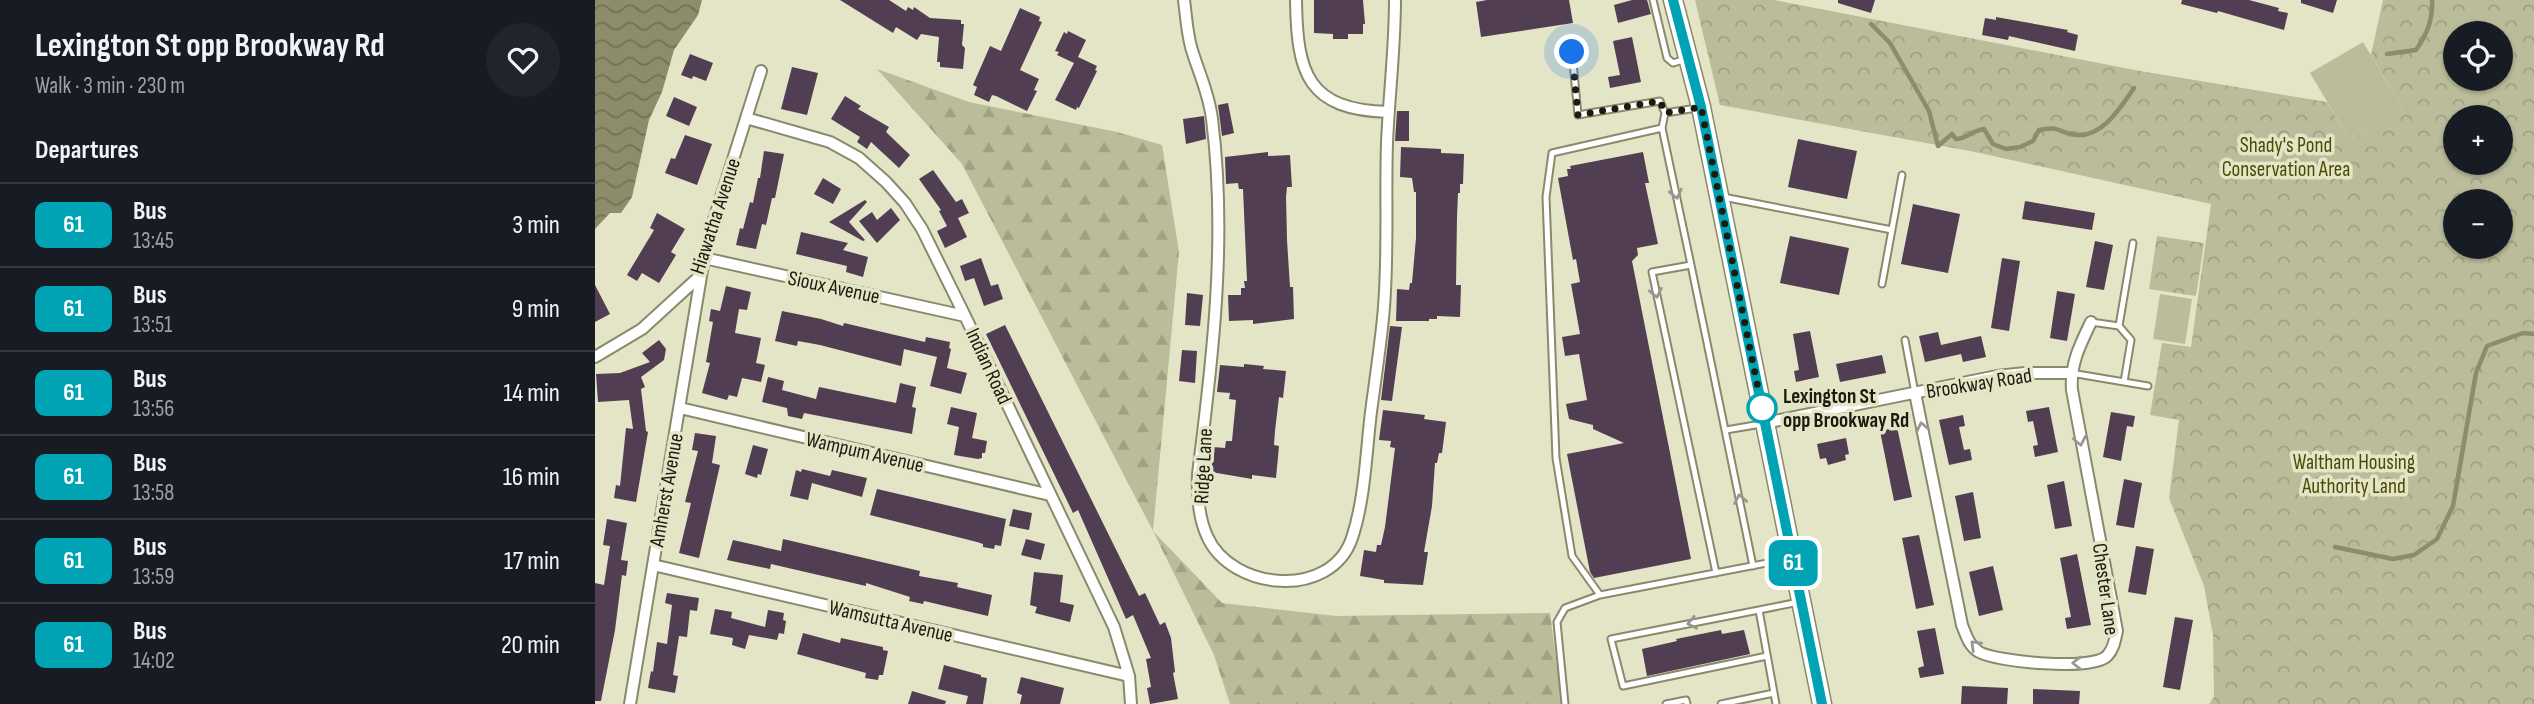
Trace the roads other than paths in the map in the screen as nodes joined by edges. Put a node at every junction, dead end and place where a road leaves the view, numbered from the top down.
1 (1184, 0) edge
2 (1296, 0) edge
3 (1395, 0) edge
4 (1653, 0) edge
5 (1673, 0) edge
6 (1572, 52) dead end
7 (1689, 59) junction
8 (761, 71) dead end
9 (1701, 107) junction
10 (1389, 113) junction
11 (1665, 113) junction
12 (746, 118) junction
13 (1662, 128) junction
14 (1902, 175) dead end
15 (1717, 196) junction
16 (1892, 230) junction
17 (2133, 243) dead end
18 (704, 258) junction
19 (1691, 265) junction
20 (700, 276) junction
21 (1882, 284) dead end
22 (965, 316) junction
23 (2091, 322) joint
24 (2119, 326) junction
25 (1905, 340) dead end
26 (595, 358) edge
27 (2071, 373) junction
28 (2124, 382) junction
29 (2148, 386) dead end
30 (1915, 393) junction
31 (680, 408) junction
32 (1765, 423) junction
33 (1727, 430) junction
34 (1050, 495) junction
35 (1792, 559) junction
36 (653, 565) junction
37 (1753, 566) junction
38 (1716, 573) junction
39 (1600, 596) junction
40 (1801, 602) junction
41 (1759, 610) junction
42 (1767, 656) junction
43 (1129, 676) junction
44 (1774, 693) junction
45 (631, 704) edge
46 (1131, 704) edge
47 (1565, 704) edge
48 (1666, 704) edge
49 (1687, 704) edge
50 (1721, 704) edge
51 (1776, 704) edge
52 (1822, 704) edge

1 - 10 street, Ridge Lane
2 - 10 street
3 - 10 street, Ridge Lane
4 - 7 lane
5 - 7 main road
6 - 11 lane
7 - 9 main road
8 - 12 street, Hiawatha Avenue
9 - 11 lane
9 - 15 main road
11 - 13 lane
12 - 18 street, Hiawatha Avenue
12 - 22 street, Indian Road
13 -> 19 lane
13 - 39 lane
14 - 16 lane
15 - 16 lane
15 - 32 main road
16 - 21 lane
17 - 24 lane
18 - 20 street, Hiawatha Avenue
18 - 22 street, Sioux Avenue
19 - 33 lane
19 -> 38 lane
20 - 26 street, Hiawatha Avenue
20 - 31 street, Amherst Avenue
22 - 34 street, Indian Road
23 - 24 lane
23 - 27 street
24 - 28 lane
25 - 30 lane
27 - 28 lane
27 - 30 street, Brookway Road
27 -> 30 street, Chester Lane
28 - 29 lane
30 - 32 street, Brookway Road
31 - 34 street, Wampum Avenue
31 - 36 street, Amherst Avenue
32 - 33 lane
32 - 35 main road
37 -> 33 lane
34 - 43 street, Indian Road
35 - 37 lane
35 - 40 main road
36 - 43 street, Wamsutta Avenue
36 - 45 street, Amherst Avenue
37 - 38 lane
38 - 39 lane
39 - 47 lane
40 - 41 lane
40 - 52 main road
41 - 42 lane
41 -> 42 lane
42 - 44 lane
43 - 46 street, Indian Road
44 - 50 lane
44 - 51 lane
48 - 49 lane

